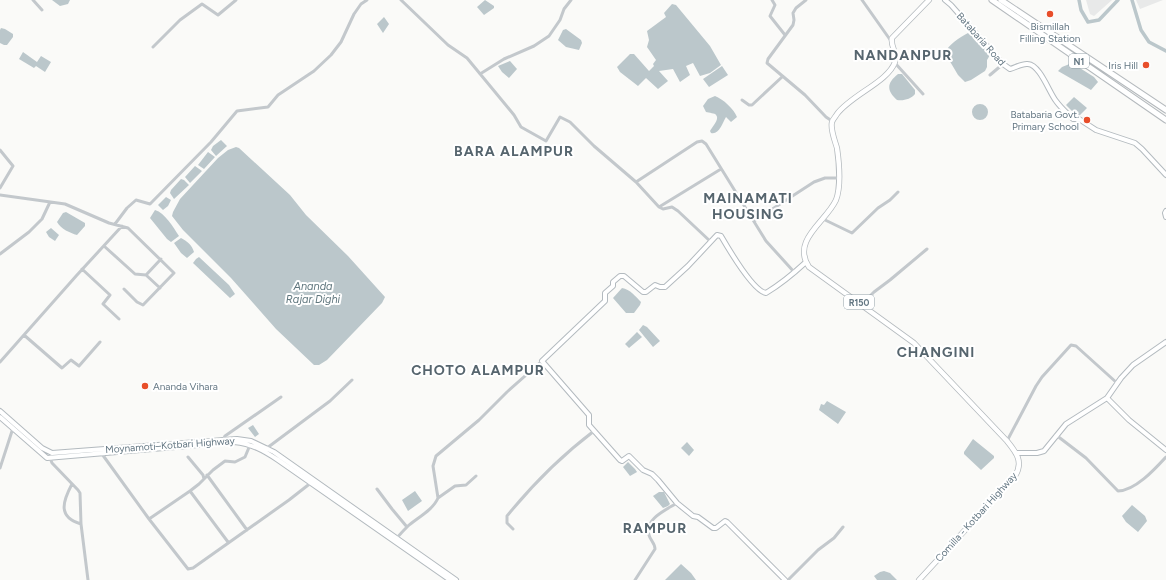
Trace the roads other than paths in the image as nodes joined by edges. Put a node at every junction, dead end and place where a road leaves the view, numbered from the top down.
1 (33, 0) edge
2 (236, 0) edge
3 (367, 0) edge
4 (401, 0) edge
5 (571, 0) edge
6 (772, 0) edge
7 (806, 0) edge
8 (862, 0) edge
9 (929, 0) edge
10 (945, 0) edge
11 (987, 0) edge
12 (992, 0) edge
13 (360, 2) edge
14 (1002, 2) edge
15 (42, 10) dead end
16 (785, 35) junction
17 (891, 41) junction
18 (153, 47) dead end
19 (895, 63) junction
20 (1003, 64) junction
21 (480, 74) junction
22 (990, 75) dead end
23 (782, 77) junction
24 (923, 94) dead end
25 (742, 100) dead end
26 (1166, 110) edge
27 (1166, 120) edge
28 (832, 121) junction
29 (0, 150) edge
30 (721, 169) junction
31 (1166, 175) edge
32 (839, 178) junction
33 (636, 182) junction
34 (0, 188) edge
35 (898, 192) dead end
36 (0, 195) edge
37 (50, 202) junction
38 (659, 207) junction
39 (1166, 211) edge
40 (1166, 217) edge
41 (823, 219) junction
42 (754, 221) junction
43 (115, 224) junction
44 (122, 226) junction
45 (711, 242) junction
46 (104, 246) junction
47 (927, 249) dead end
48 (0, 254) edge
49 (161, 259) junction
50 (806, 262) junction
51 (82, 269) junction
52 (795, 273) junction
53 (146, 275) junction
54 (160, 288) junction
55 (124, 289) dead end
56 (862, 304) junction
57 (119, 319) dead end
58 (24, 335) junction
59 (100, 342) dead end
60 (1166, 342) edge
61 (542, 361) junction
62 (0, 362) edge
63 (352, 380) dead end
64 (1117, 383) junction
65 (281, 397) dead end
66 (1107, 398) junction
67 (0, 411) edge
68 (0, 417) edge
69 (13, 428) junction
70 (594, 431) junction
71 (1056, 435) junction
72 (1007, 441) junction
73 (222, 442) junction
74 (251, 445) junction
75 (267, 448) junction
76 (1166, 450) edge
77 (102, 452) junction
78 (52, 453) junction
79 (1016, 454) junction
80 (188, 457) dead end
81 (1166, 457) edge
82 (50, 458) junction
83 (0, 468) edge
84 (207, 475) junction
85 (476, 476) dead end
86 (204, 479) junction
87 (312, 482) junction
88 (72, 484) junction
89 (377, 489) dead end
90 (190, 491) junction
91 (438, 498) junction
92 (677, 503) junction
93 (149, 519) junction
94 (81, 524) junction
95 (843, 526) dead end
96 (407, 527) junction
97 (513, 529) dead end
98 (247, 530) junction
99 (397, 538) junction
100 (228, 542) junction
101 (88, 580) edge
102 (450, 580) edge
103 (456, 580) edge
104 (635, 580) edge
105 (786, 580) edge
106 (919, 580) edge

1 - 15 street
2 - 18 street
3 - 13 street
4 - 21 street
5 - 21 street
6 - 16 street
7 - 16 street
8 - 17 street
9 - 17 main road
10 - 20 main road, Batabaria Road
11 - 14 highway
12 - 14 highway, N1
13 - 43 street
14 - 26 highway, N1
14 - 27 highway, N1
16 - 23 street
17 - 19 main road
19 - 24 street
19 - 28 main road
20 - 22 street
20 - 31 main road, Batabaria Road
21 - 33 street
23 - 25 street
23 - 28 street
28 - 32 main road
29 - 34 street
30 - 33 street
30 - 38 street
30 - 42 street
32 - 41 main road
32 - 42 street
33 - 38 street
35 - 41 street
36 - 37 street
37 - 43 street
37 - 48 street
38 - 45 street
39 - 40 main road
41 - 50 main road
42 - 52 street
43 - 44 street
44 - 46 street
44 - 49 street
45 - 52 main road
45 - 61 main road
46 - 51 street
46 - 53 street
47 - 56 street
49 - 53 street
49 - 54 street
50 - 52 main road
50 - 56 main road, R150
51 - 57 street
51 - 58 street
53 - 54 street
54 - 55 street
56 - 72 main road, R150
58 - 59 street
58 - 62 street
60 - 64 main road
61 - 70 main road
61 - 91 street
63 - 75 street
64 - 66 main road
64 - 72 street
65 - 73 street
66 - 71 main road
66 - 76 main road
67 - 78 main road
68 - 69 main road
69 - 82 main road
69 - 83 street
70 - 92 main road
70 - 97 street
71 - 79 main road
71 - 81 street
72 - 79 main road, R150
73 - 74 main road, Moynamoti–Kotbari Highway
73 - 75 main road, Moynamoti–Kotbari Highway
73 - 77 main road, Moynamoti–Kotbari Highway
74 - 84 street
74 - 87 main road, Moynamoti–Kotbari Highway
75 - 87 main road, Moynamoti–Kotbari Highway
77 - 78 main road, Moynamoti–Kotbari Highway
77 - 82 main road, Moynamoti–Kotbari Highway
77 - 93 street
78 - 82 street
79 - 106 main road, Comilla - Kotbari Highway
80 - 86 street
82 - 88 street
84 - 86 street
84 - 98 street
85 - 91 street
86 - 90 street
87 - 98 street
87 - 99 main road, Moynamoti–Kotbari Highway
87 - 102 main road, Moynamoti–Kotbari Highway
88 - 94 street
88 - 94 street
89 - 96 street
90 - 93 street
90 - 100 street
91 - 96 street
92 - 104 street
92 - 105 main road
93 - 100 street
94 - 101 street
95 - 105 street
96 - 99 street
98 - 100 street
99 - 103 main road, Moynamoti–Kotbari Highway

